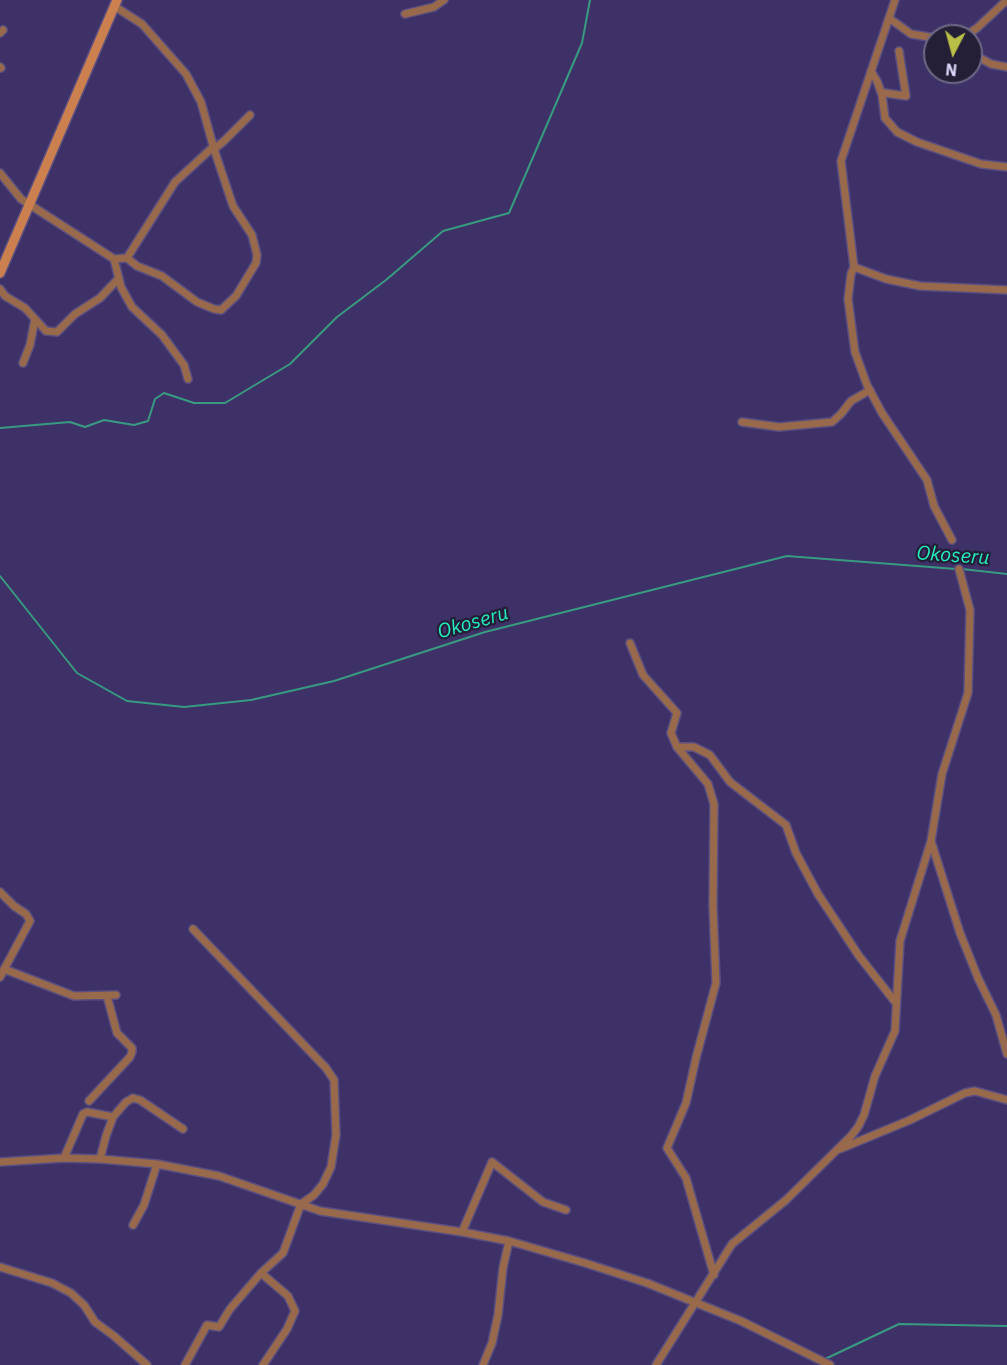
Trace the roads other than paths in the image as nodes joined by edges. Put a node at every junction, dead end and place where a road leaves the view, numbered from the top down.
1 (443, 0) edge
2 (895, 0) edge
3 (1007, 0) edge
4 (116, 3) edge
5 (405, 14) dead end
6 (889, 18) junction
7 (981, 24) edge
8 (923, 36) edge
9 (899, 51) dead end
10 (983, 60) edge
11 (1007, 67) edge
12 (871, 71) junction
13 (882, 95) junction
14 (250, 116) dead end
15 (214, 149) junction
16 (1007, 167) edge
17 (0, 173) edge
18 (29, 205) junction
19 (127, 258) junction
20 (114, 259) junction
21 (854, 267) junction
22 (0, 273) edge
23 (118, 278) junction
24 (0, 289) edge
25 (1007, 290) edge
26 (35, 319) junction
27 (23, 363) dead end
28 (188, 379) dead end
29 (870, 390) junction
30 (742, 422) dead end
31 (952, 540) dead end
32 (959, 569) dead end
33 (630, 643) dead end
34 (677, 747) junction
35 (931, 841) junction
36 (0, 892) edge
37 (193, 928) dead end
38 (4, 969) junction
39 (0, 977) edge
40 (116, 995) dead end
41 (107, 996) junction
42 (896, 1003) junction
43 (1007, 1053) edge
44 (1007, 1100) edge
45 (89, 1101) dead end
46 (113, 1118) junction
47 (183, 1129) dead end
48 (835, 1151) junction
49 (64, 1158) junction
50 (100, 1159) junction
51 (0, 1162) edge
52 (158, 1164) junction
53 (301, 1204) junction
54 (566, 1210) dead end
55 (134, 1225) dead end
56 (462, 1232) junction
57 (509, 1241) junction
58 (0, 1268) edge
59 (261, 1273) junction
60 (714, 1275) junction
61 (695, 1303) junction
62 (147, 1365) edge
63 (184, 1365) edge
64 (263, 1365) edge
65 (483, 1365) edge
66 (656, 1365) edge
67 (830, 1365) edge

1 - 5 street
2 - 6 street
3 - 7 street
4 - 15 street
4 - 18 street
6 - 8 street
6 - 12 street
9 - 13 street
10 - 11 street
12 - 13 street
12 - 21 street
13 - 16 street
14 - 15 street
15 - 19 street
15 - 19 street
17 - 18 street
18 - 20 street
18 - 22 street
19 - 20 street
20 - 23 street
21 - 25 street
21 - 29 street
23 - 26 street
23 - 28 street
24 - 26 street
26 - 27 street
29 - 30 street
29 - 31 street
32 - 35 street
33 - 34 street
34 - 42 street
34 - 60 street
35 - 42 street
35 - 43 street
36 - 38 street
37 - 53 street
38 - 39 street
38 - 41 street
40 - 41 street
41 - 45 street
42 - 48 street
44 - 48 street
46 - 47 street
46 - 49 street
46 - 50 street
48 - 60 street
49 - 50 street
49 - 51 street
50 - 52 street
52 - 53 street
52 - 55 street
53 - 56 street
53 - 59 street
54 - 56 street
56 - 57 street
57 - 61 street
57 - 65 street
58 - 62 street
59 - 63 street
59 - 64 street
60 - 61 street
61 - 66 street
61 - 67 street

